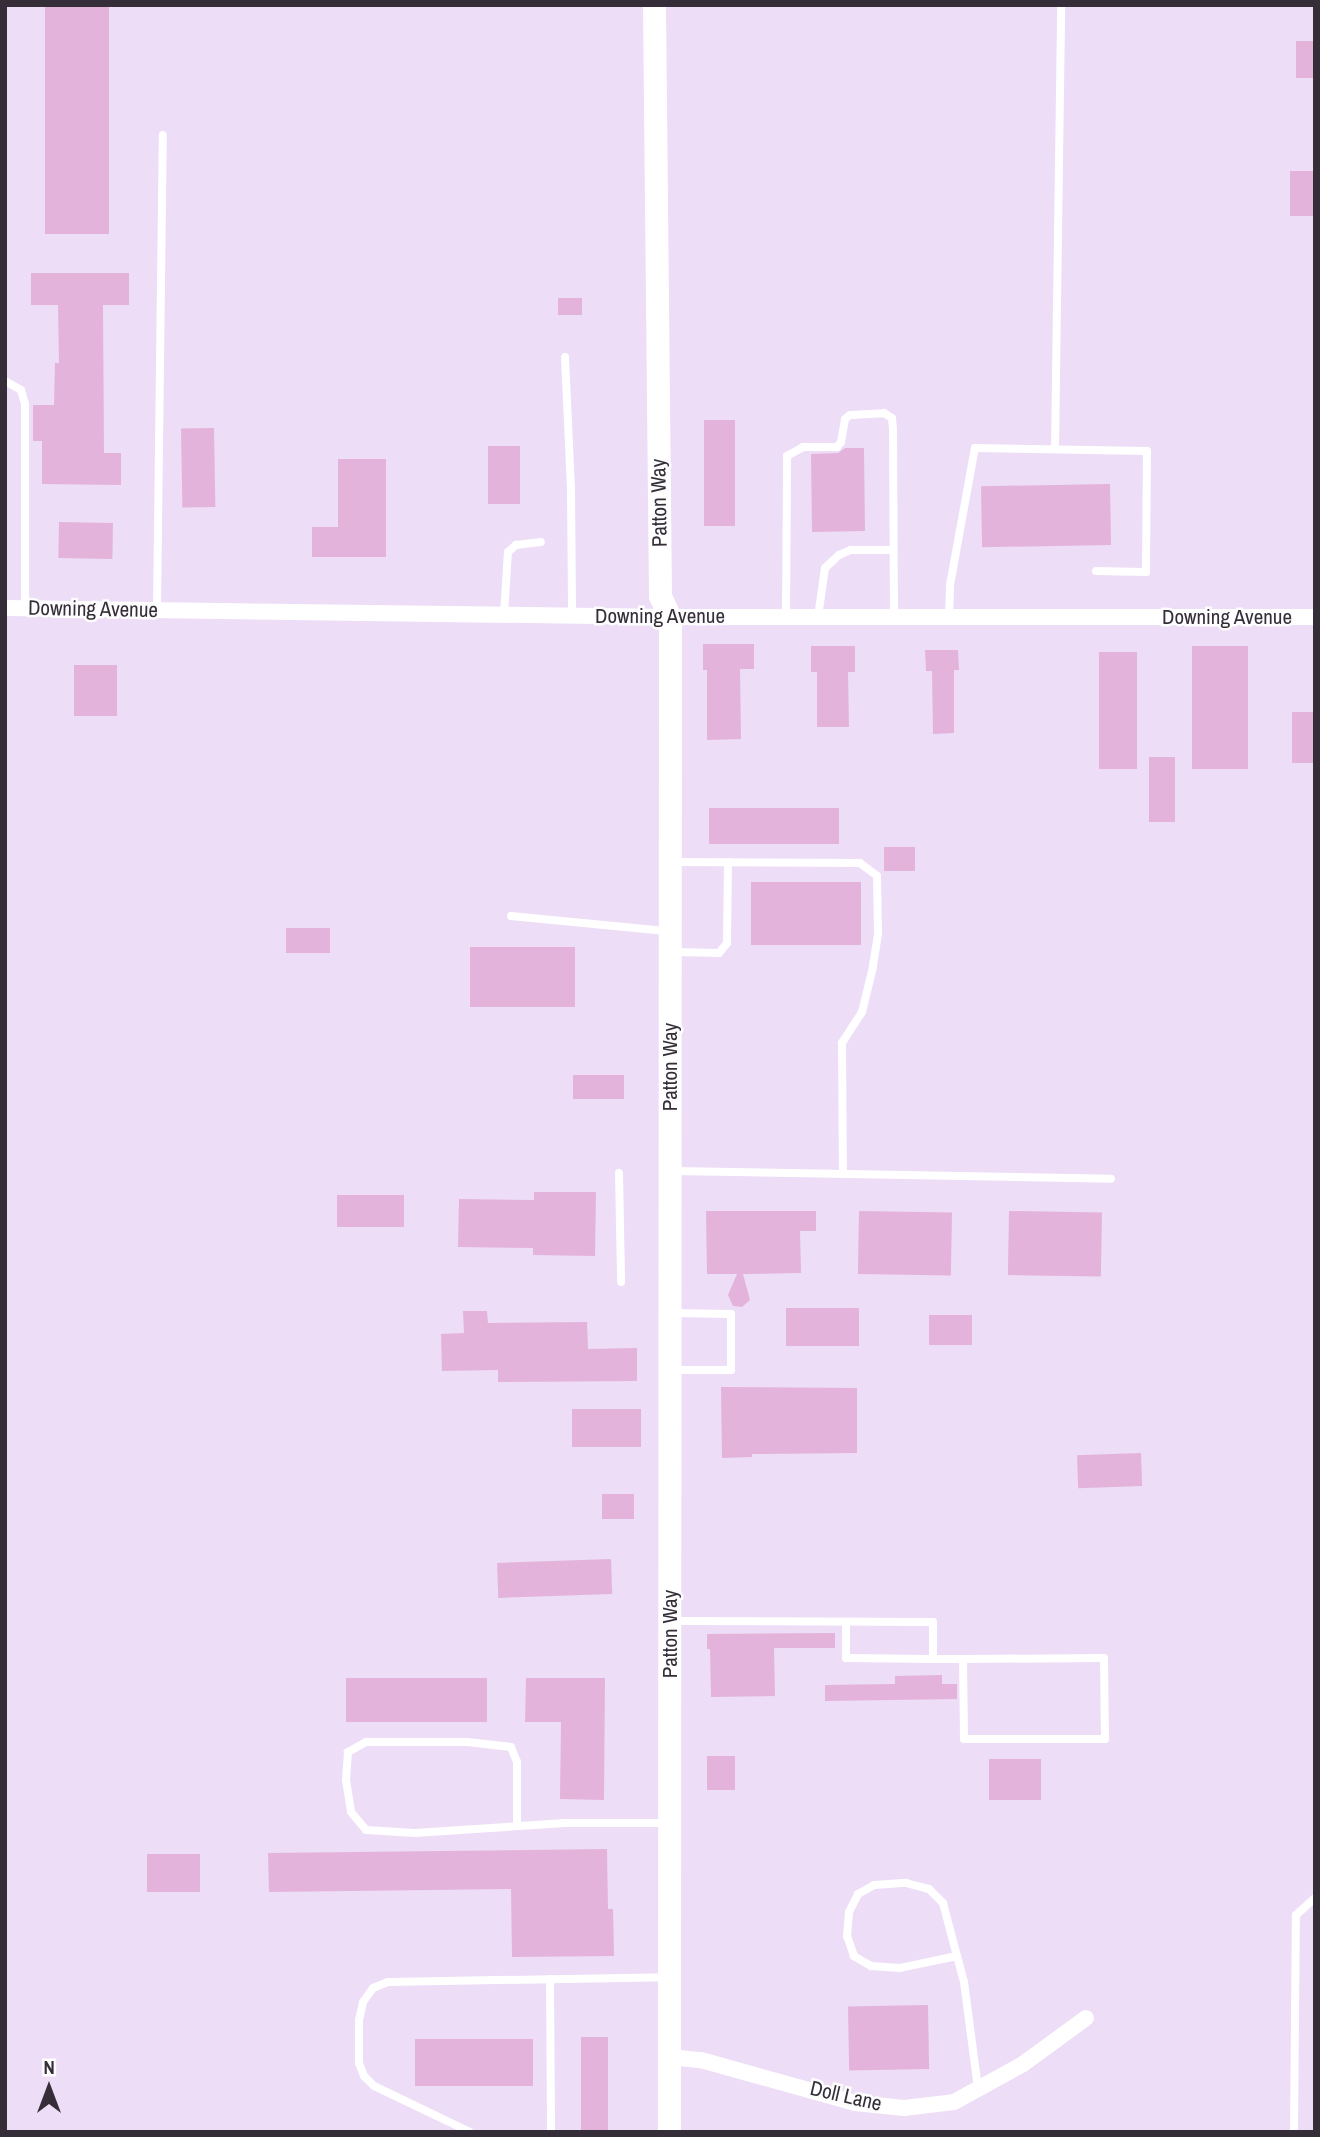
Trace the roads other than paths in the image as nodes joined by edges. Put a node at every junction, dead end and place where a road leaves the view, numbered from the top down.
1 (654, 5) edge
2 (1061, 5) edge
3 (163, 135) dead end
4 (565, 357) dead end
5 (5, 381) edge
6 (1055, 449) junction
7 (541, 542) dead end
8 (893, 550) junction
9 (1096, 571) dead end
10 (5, 608) edge
11 (25, 609) junction
12 (158, 610) junction
13 (504, 615) junction
14 (572, 615) junction
15 (670, 617) junction
16 (786, 617) junction
17 (818, 617) junction
18 (894, 617) junction
19 (949, 617) junction
20 (1315, 617) edge
21 (670, 862) junction
22 (728, 862) junction
23 (511, 916) dead end
24 (670, 942) junction
25 (670, 1171) junction
26 (620, 1173) dead end
27 (843, 1174) junction
28 (1111, 1179) dead end
29 (621, 1282) dead end
30 (670, 1313) junction
31 (670, 1370) junction
32 (670, 1621) junction
33 (846, 1622) junction
34 (933, 1659) junction
35 (963, 1659) junction
36 (670, 1824) junction
37 (517, 1826) junction
38 (1315, 1898) edge
39 (957, 1956) junction
40 (670, 1977) junction
41 (550, 1979) junction
42 (1086, 2018) dead end
43 (670, 2057) junction
44 (978, 2089) junction
45 (470, 2132) edge
46 (551, 2132) edge
47 (668, 2132) edge
48 (1294, 2132) edge

1 - 15 street, Patton Way
2 - 6 lane
3 - 12 lane
4 - 14 lane
5 - 11 lane
6 - 9 lane
6 - 19 lane
7 - 13 lane
8 - 16 lane
8 - 17 lane
8 - 18 lane
10 - 11 street, Downing Avenue
11 - 12 street, Downing Avenue
12 - 13 street, Downing Avenue
13 - 14 street, Downing Avenue
14 - 15 street, Downing Avenue
15 - 16 street, Downing Avenue
15 - 21 street, Patton Way
16 - 17 street, Downing Avenue
17 - 18 street, Downing Avenue
18 - 19 street, Downing Avenue
19 - 20 street, Downing Avenue
21 - 22 lane
21 - 24 street, Patton Way
22 - 24 lane
22 - 27 lane
23 - 24 lane
24 - 25 street, Patton Way
25 - 27 lane
25 - 30 street, Patton Way
26 - 29 lane
27 - 28 lane
30 - 31 street, Patton Way
30 - 31 lane
31 - 32 street, Patton Way
32 - 33 lane
32 - 36 street, Patton Way
33 - 34 lane
33 - 34 lane
34 - 35 lane
35 - 35 lane
36 - 37 lane
36 - 40 street, Patton Way
37 - 37 lane
38 - 48 lane
39 - 39 lane
39 - 44 lane
40 - 41 lane
40 - 43 street, Patton Way
41 - 45 lane
41 - 46 lane
42 - 44 street, Doll Lane
43 - 44 street, Doll Lane
43 - 47 street, Patton Way

